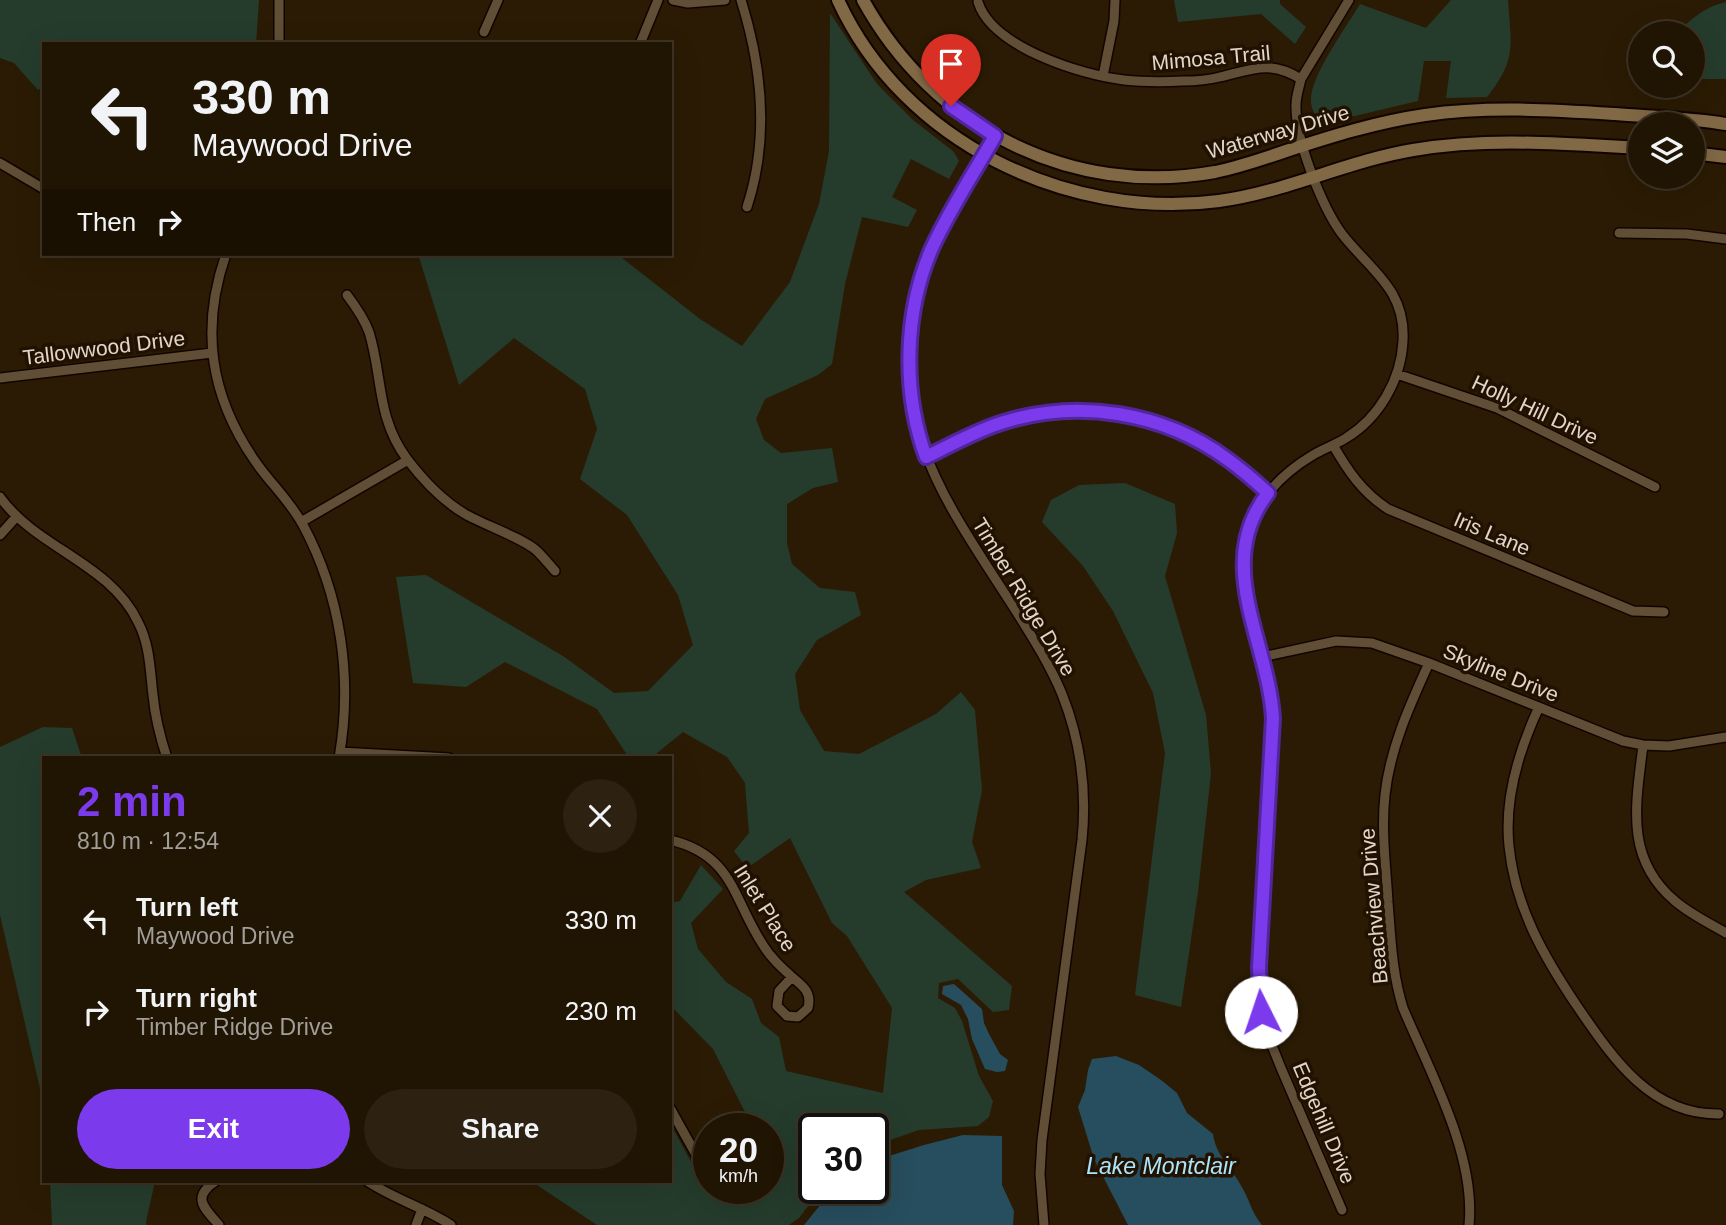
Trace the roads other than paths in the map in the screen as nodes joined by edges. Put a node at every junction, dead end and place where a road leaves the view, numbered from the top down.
1 (279, 0) edge
2 (498, 0) edge
3 (658, 0) edge
4 (673, 0) edge
5 (725, 0) edge
6 (741, 0) edge
7 (838, 0) edge
8 (863, 0) edge
9 (1115, 0) edge
10 (1349, 0) edge
11 (978, 2) dead end
12 (484, 32) dead end
13 (279, 42) edge
14 (641, 42) edge
15 (1103, 76) junction
16 (1301, 79) junction
17 (1726, 124) edge
18 (995, 136) junction
19 (1304, 145) junction
20 (1628, 147) edge
21 (1705, 154) edge
22 (984, 155) junction
23 (1726, 158) edge
24 (0, 163) edge
25 (1313, 177) junction
26 (42, 187) edge
27 (747, 207) dead end
28 (1619, 233) dead end
29 (1726, 239) edge
30 (226, 256) edge
31 (347, 295) dead end
32 (212, 353) junction
33 (1397, 374) junction
34 (0, 378) edge
35 (1333, 445) junction
36 (926, 457) junction
37 (408, 460) junction
38 (1655, 487) dead end
39 (1268, 493) junction
40 (0, 497) edge
41 (17, 516) junction
42 (301, 522) junction
43 (0, 535) edge
44 (555, 571) dead end
45 (1664, 612) dead end
46 (1262, 657) junction
47 (1429, 663) junction
48 (1539, 707) junction
49 (1726, 737) edge
50 (1643, 745) junction
51 (339, 755) edge
52 (166, 756) edge
53 (376, 756) edge
54 (672, 841) edge
55 (1726, 933) edge
56 (792, 977) junction
57 (672, 1112) edge
58 (1719, 1114) dead end
59 (693, 1149) edge
60 (213, 1183) edge
61 (370, 1183) edge
62 (422, 1209) junction
63 (1342, 1210) dead end
64 (219, 1225) edge
65 (416, 1225) edge
66 (451, 1225) edge
67 (1044, 1225) edge
68 (1469, 1225) edge

1 - 13 street
2 - 12 street
3 - 14 street
4 - 5 street
6 - 27 street
7 - 22 main road
8 - 18 main road, Waterway Drive
9 - 15 street
10 - 16 street
11 - 15 street, Mimosa Trail
15 - 16 street, Mimosa Trail
16 - 19 street, Edgehill Drive
17 - 19 main road, Waterway Drive
18 - 19 main road, Waterway Drive
18 - 22 street, Timber Ridge Drive
19 - 25 street, Edgehill Drive
20 - 25 main road
21 - 23 main road
22 - 25 main road
22 - 36 street, Timber Ridge Drive
24 - 26 street
25 - 33 street, Edgehill Drive
28 - 29 street
30 - 32 street
31 - 37 street
32 - 34 street, Tallowwood Drive
32 - 42 street
33 - 35 street, Edgehill Drive
33 - 38 street, Holly Hill Drive
35 - 39 street, Edgehill Drive
35 - 45 street, Iris Lane
36 - 39 street
36 - 67 street, Timber Ridge Drive
37 - 42 street
37 - 44 street
39 - 46 street, Edgehill Drive
40 - 41 street
41 - 43 street
41 - 52 street
42 - 51 street
46 - 47 street, Skyline Drive
46 - 63 street, Edgehill Drive
47 - 48 street, Skyline Drive
47 - 68 street, Beachview Drive
48 - 50 street, Skyline Drive
48 - 58 street
49 - 50 street, Skyline Drive
50 - 55 street
51 - 53 street
54 - 56 street, Inlet Place
56 - 56 street, Inlet Place
57 - 59 street
60 - 64 street
61 - 62 street
62 - 65 street
62 - 66 street

